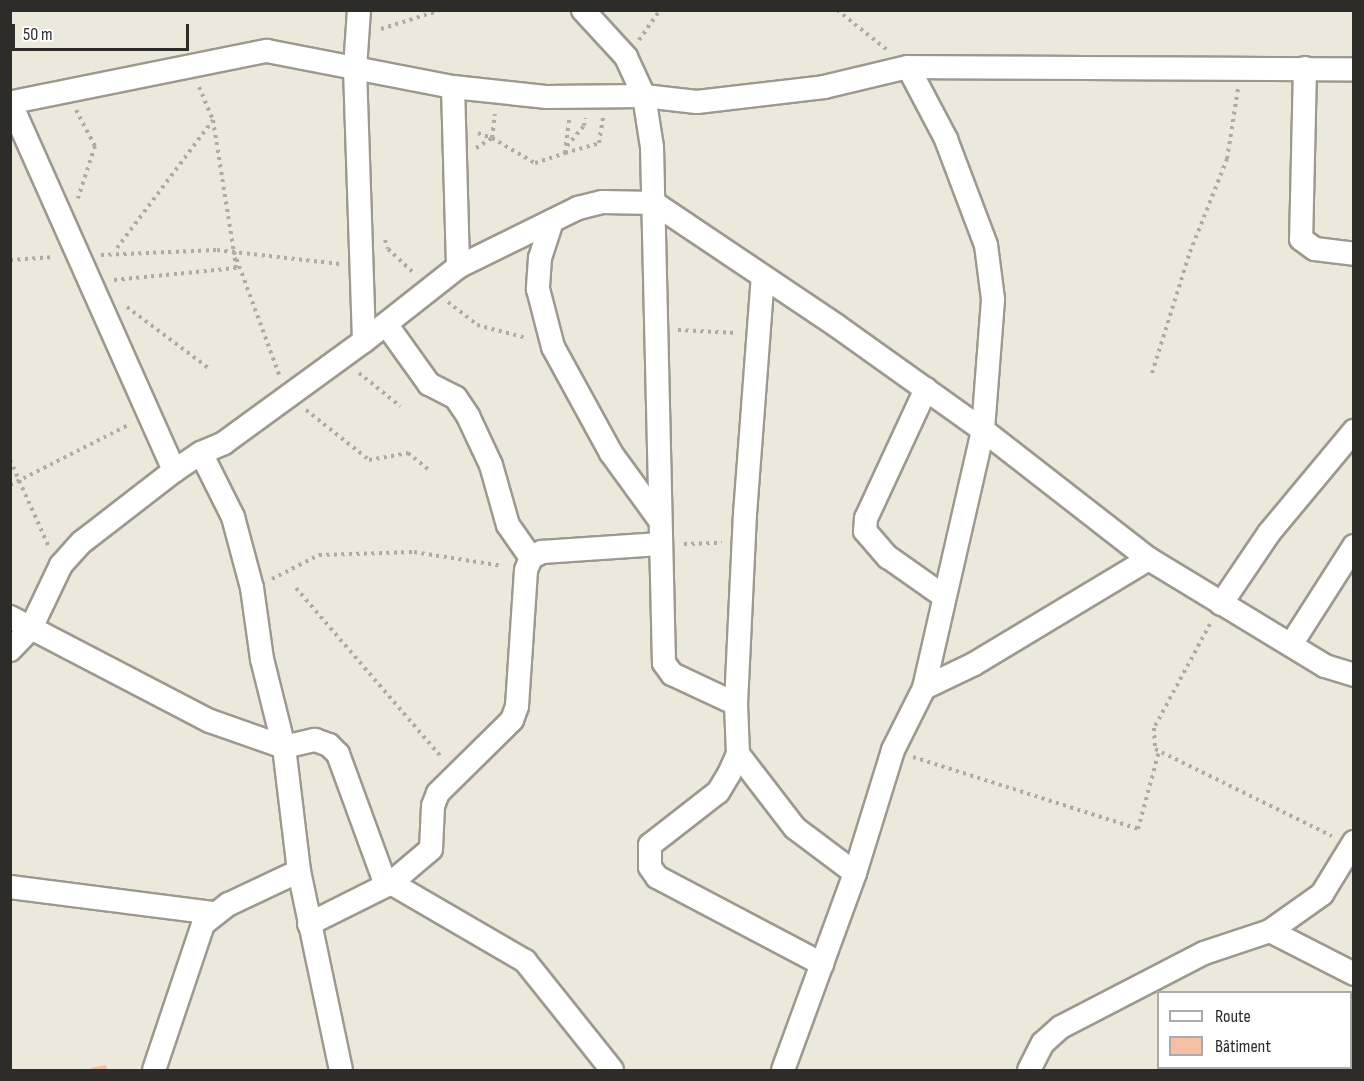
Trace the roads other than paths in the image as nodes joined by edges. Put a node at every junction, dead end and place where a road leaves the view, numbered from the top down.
1 (359, 10) edge
2 (583, 10) edge
3 (908, 67) junction
4 (1305, 68) junction
5 (355, 69) junction
6 (1353, 69) edge
7 (453, 87) junction
8 (645, 96) junction
9 (12, 102) edge
10 (654, 203) junction
11 (552, 220) junction
12 (1353, 254) edge
13 (458, 267) junction
14 (764, 278) junction
15 (386, 324) junction
16 (364, 341) junction
17 (926, 389) junction
18 (983, 430) junction
19 (1352, 436) edge
20 (201, 453) junction
21 (174, 471) junction
22 (659, 519) junction
23 (660, 544) junction
24 (1353, 546) edge
25 (1149, 559) junction
26 (529, 564) junction
27 (942, 595) junction
28 (1221, 604) junction
29 (10, 617) edge
30 (31, 628) junction
31 (1292, 643) junction
32 (10, 650) edge
33 (1353, 675) edge
34 (924, 688) junction
35 (736, 704) junction
36 (284, 747) junction
37 (738, 754) junction
38 (1352, 844) edge
39 (299, 871) junction
40 (855, 873) junction
41 (389, 884) junction
42 (10, 887) edge
43 (214, 914) junction
44 (309, 924) junction
45 (1269, 931) junction
46 (822, 964) junction
47 (1353, 975) edge
48 (154, 1071) edge
49 (341, 1071) edge
50 (612, 1071) edge
51 (783, 1071) edge
52 (1029, 1071) edge

1 - 5 street
2 - 8 street
3 - 4 street
3 - 8 street
3 - 18 street
4 - 6 street
4 - 12 street
5 - 7 street
5 - 9 street
5 - 16 street
7 - 8 street
7 - 13 street
8 - 10 street
9 - 21 street
10 - 11 street
10 - 14 street
10 - 22 street
11 - 13 street
11 - 22 street
13 - 15 street
14 - 17 street
14 - 35 street
15 - 16 street
15 - 26 street
16 - 20 street
17 - 18 street
17 - 27 street
18 - 25 street
18 - 27 street
19 - 28 street
20 - 21 street
20 - 36 street
21 - 30 street
22 - 23 street
23 - 26 street
23 - 35 street
24 - 31 street
25 - 28 street
25 - 34 street
26 - 41 street
27 - 34 street
28 - 31 street
29 - 30 street
30 - 32 street
30 - 36 street
31 - 33 street
34 - 40 street
35 - 37 street
36 - 39 street
36 - 41 street
37 - 40 street
37 - 46 street
38 - 45 street
39 - 43 street
39 - 44 street
40 - 46 street
41 - 44 street
41 - 50 street
42 - 43 street
43 - 48 street
44 - 49 street
45 - 47 street
45 - 52 street
46 - 51 street

